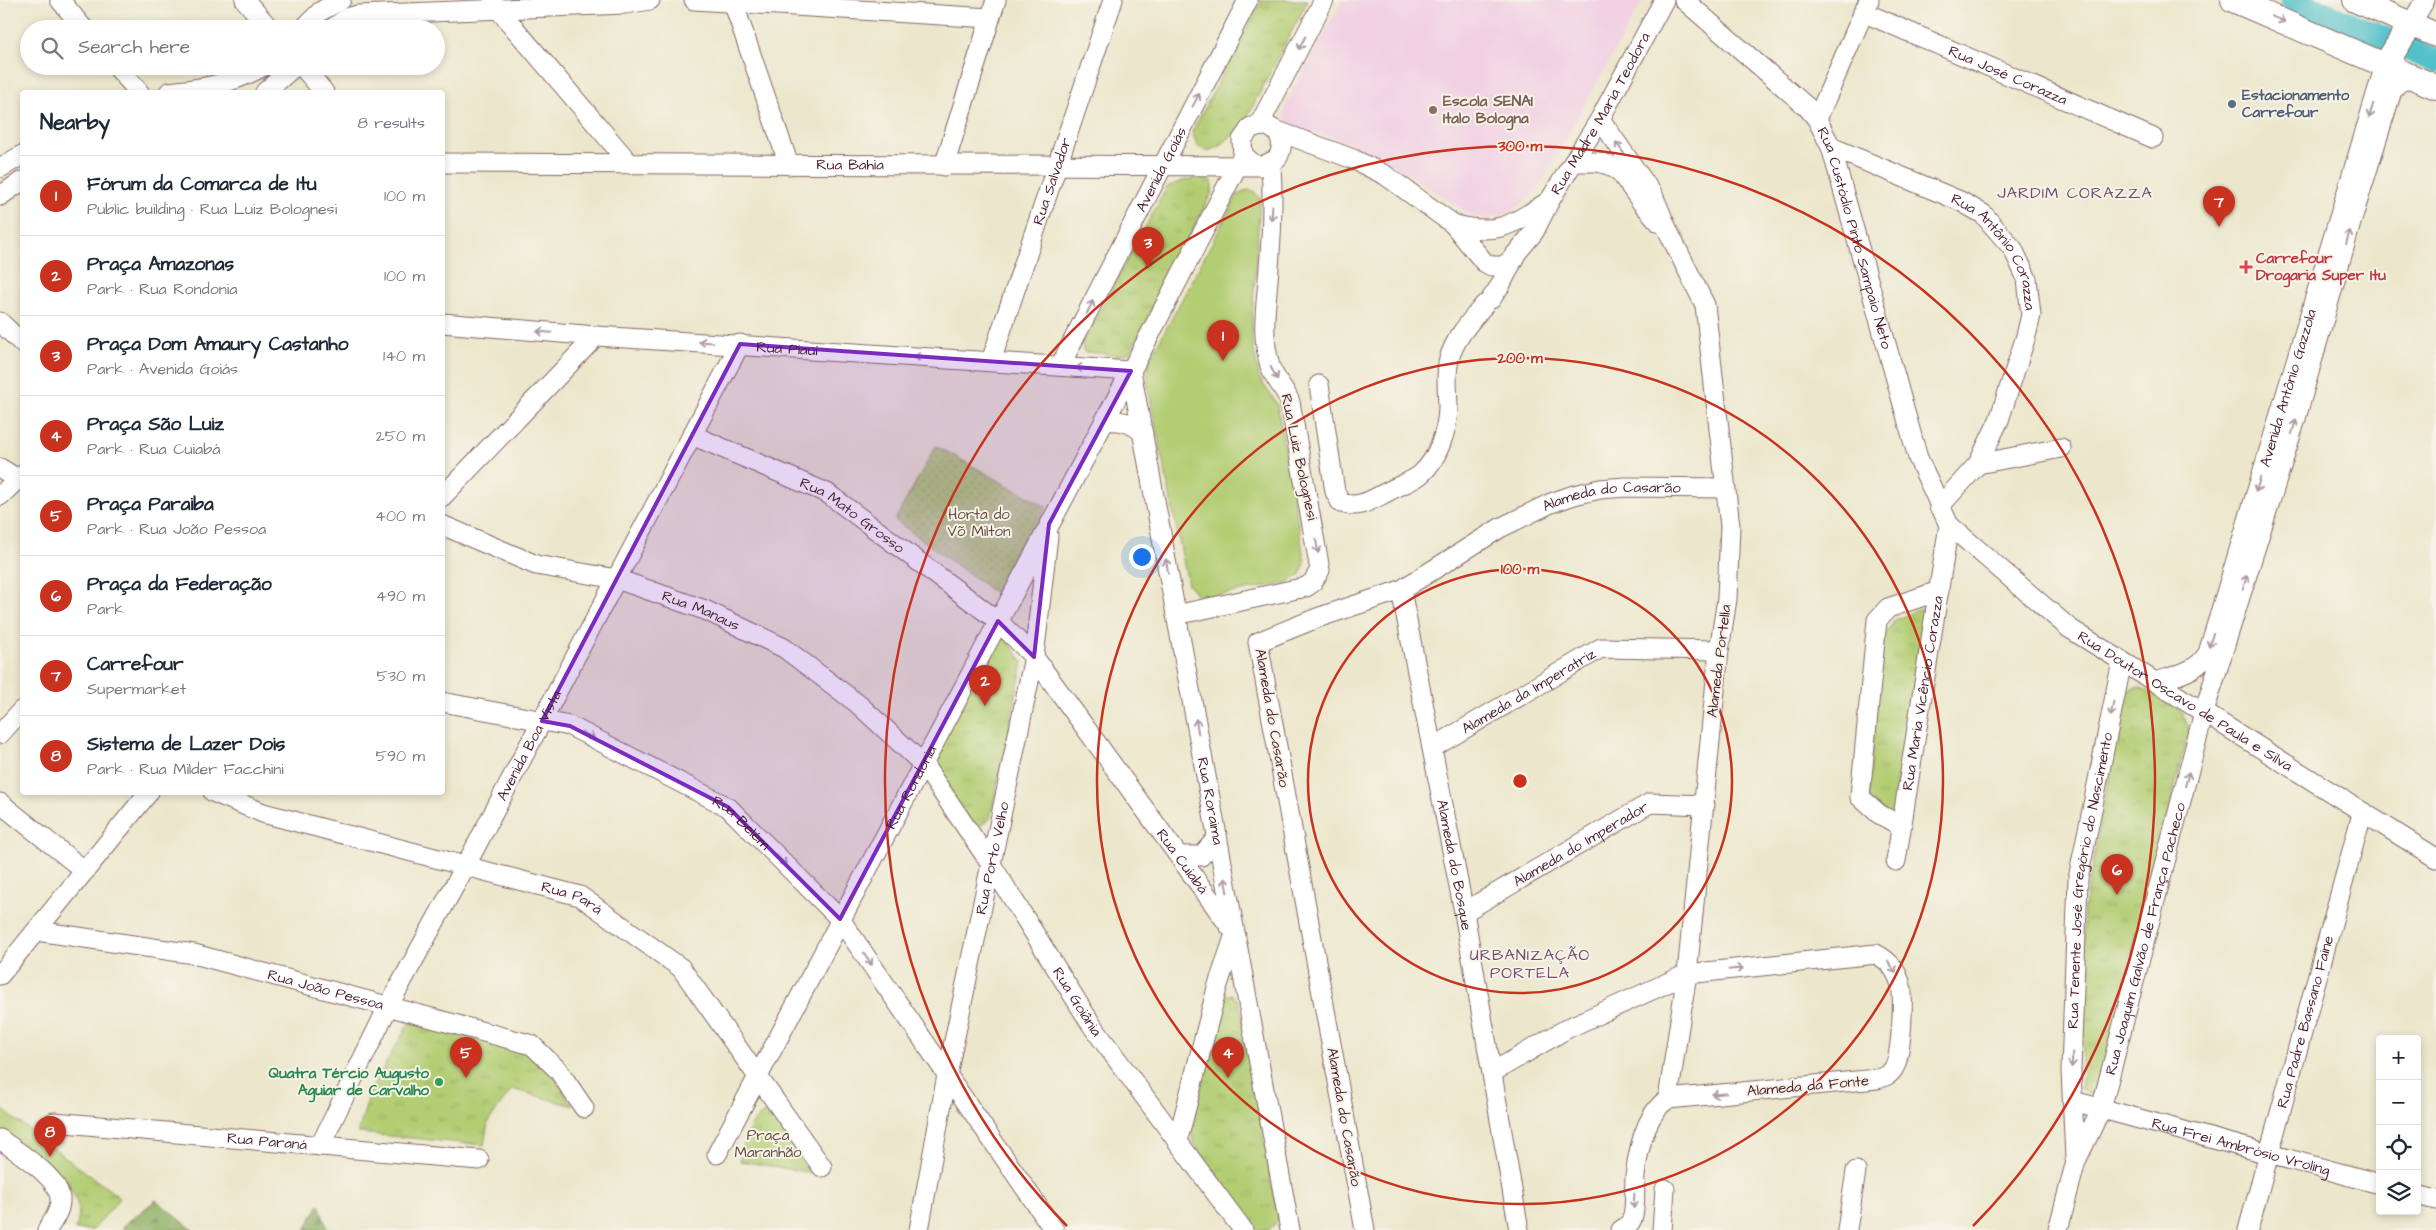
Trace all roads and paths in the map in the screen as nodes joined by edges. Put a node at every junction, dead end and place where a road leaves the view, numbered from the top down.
1 (60, 0) edge
2 (245, 0) edge
3 (342, 0) edge
4 (650, 0) edge
5 (694, 0) edge
6 (996, 0) edge
7 (1113, 0) edge
8 (1248, 0) edge
9 (1324, 0) edge
10 (1664, 0) edge
11 (1684, 0) edge
12 (2234, 0) edge
13 (2354, 0) edge
14 (2426, 0) edge
15 (721, 1) edge
16 (495, 4) edge
17 (1866, 6) edge
18 (990, 18) junction
19 (77, 20) edge
20 (262, 20) edge
21 (312, 20) edge
22 (344, 20) edge
23 (2436, 35) edge
24 (2397, 45) junction
25 (124, 75) edge
26 (248, 75) edge
27 (285, 75) edge
28 (310, 75) edge
29 (2413, 77) junction
30 (2436, 87) edge
31 (136, 90) edge
32 (188, 90) edge
33 (267, 90) edge
34 (322, 90) edge
35 (1600, 119) junction
36 (1817, 119) junction
37 (1267, 127) junction
38 (2153, 138) dead end
39 (1317, 147) junction
40 (1831, 147) junction
41 (20, 156) edge
42 (1574, 162) junction
43 (445, 163) edge
44 (1258, 163) junction
45 (630, 164) junction
46 (789, 165) junction
47 (944, 166) junction
48 (1057, 166) junction
49 (1161, 167) junction
50 (0, 168) edge
51 (20, 182) edge
52 (1224, 190) junction
53 (0, 196) edge
54 (1550, 200) junction
55 (2346, 214) junction
56 (1453, 224) junction
57 (1492, 229) junction
58 (1668, 231) junction
59 (1477, 252) junction
60 (1516, 254) junction
61 (0, 322) edge
62 (445, 324) edge
63 (596, 336) junction
64 (20, 341) edge
65 (740, 344) junction
66 (991, 362) junction
67 (1060, 366) junction
68 (1132, 371) junction
69 (1319, 385) dead end
70 (1105, 421) junction
71 (1143, 432) junction
72 (692, 435) junction
73 (2060, 448) dead end
74 (1978, 464) junction
75 (0, 468) edge
76 (20, 477) edge
77 (1725, 488) junction
78 (445, 494) edge
79 (0, 496) edge
80 (1939, 508) junction
81 (1050, 524) junction
82 (1949, 525) junction
83 (445, 526) edge
84 (617, 578) junction
85 (1401, 590) junction
86 (1939, 591) junction
87 (1176, 615) junction
88 (998, 622) junction
89 (1718, 650) junction
90 (1034, 657) junction
91 (2122, 661) junction
92 (2156, 682) junction
93 (445, 703) edge
94 (20, 712) edge
95 (2204, 712) junction
96 (542, 721) junction
97 (0, 734) edge
98 (1432, 748) junction
99 (923, 764) junction
100 (147, 795) edge
101 (220, 795) edge
102 (0, 803) edge
103 (1705, 805) junction
104 (2362, 814) junction
105 (1901, 826) junction
106 (1218, 838) junction
107 (1180, 856) junction
108 (2436, 858) edge
109 (1896, 861) dead end
110 (991, 864) junction
111 (466, 865) junction
112 (85, 872) junction
113 (1464, 912) junction
114 (840, 919) junction
115 (37, 931) junction
116 (1235, 933) junction
117 (1687, 974) junction
118 (0, 975) edge
119 (389, 1005) junction
120 (1493, 1072) junction
121 (758, 1075) junction
122 (947, 1075) junction
123 (1668, 1099) junction
124 (2072, 1101) junction
125 (584, 1108) dead end
126 (2101, 1109) junction
127 (54, 1122) dead end
128 (0, 1139) edge
129 (1178, 1139) junction
130 (320, 1146) junction
131 (717, 1154) dead end
132 (2269, 1154) junction
133 (479, 1160) dead end
134 (2076, 1161) junction
135 (822, 1167) dead end
136 (1856, 1171) dead end
137 (2376, 1183) edge
138 (1665, 1189) dead end
139 (2421, 1196) edge
140 (2436, 1200) edge
141 (1286, 1227) edge
142 (47, 1230) edge
143 (919, 1230) edge
144 (1054, 1230) edge
145 (1243, 1230) edge
146 (1364, 1230) edge
147 (1519, 1230) edge
148 (1621, 1230) edge
149 (1662, 1230) edge
150 (1847, 1230) edge
151 (2058, 1230) edge
152 (2248, 1230) edge

1 - 19 street
2 - 20 street
3 - 21 street
4 - 16 street
5 - 15 street
6 - 18 street
7 - 48 street, Rua Salvador
49 -> 8 street, Avenida Goiás
9 -> 37 street
10 - 35 street, Rua Madre Maria Teodora
11 - 36 street, Rua Custódio Pinto Sampaio Neto
12 -> 24 main road
13 - 24 main road
14 - 24 street, Avenida Antônio Gazzola
15 - 18 street
15 - 46 street
16 - 22 street
16 - 45 street
17 - 36 street
17 - 38 street, Rua José Corazza
18 - 47 street
23 - 24 main road
24 - 29 main road
24 -> 55 street, Avenida Antônio Gazzola
25 - 31 street
26 - 32 street
27 - 33 street
28 - 34 street
29 - 30 main road
29 - 55 street, Avenida Antônio Gazzola
35 - 42 street, Rua Madre Maria Teodora
58 -> 35 street, Alameda Portella
36 - 40 street, Rua Custódio Pinto Sampaio Neto
37 - 39 street
37 - 44 street
37 - 44 street
39 - 44 street
39 - 56 street
40 - 74 street, Rua Antônio Corazza
40 - 80 street, Rua Custódio Pinto Sampaio Neto
41 - 50 street
42 - 54 street, Rua Madre Maria Teodora
42 - 58 street, Alameda Portella
43 - 45 street, Rua Bahia
44 - 49 street, Rua Bahia
44 - 52 street
44 - 52 street
44 -> 87 street, Rua Luiz Bolognesi
45 - 46 street, Rua Bahia
46 - 47 street, Rua Bahia
47 - 48 street, Rua Bahia
48 - 49 street, Rua Bahia
48 - 66 street, Rua Salvador
67 -> 49 street, Avenida Goiás
51 - 53 street
52 - 68 street
54 - 57 street, Rua Madre Maria Teodora
54 - 60 street, Rua Madre Maria Teodora
55 -> 92 street, Avenida Antônio Gazzola
95 -> 55 street, Avenida Antônio Gazzola
56 - 57 street
56 - 59 street, Rua Madre Maria Teodora
57 - 59 street
57 - 60 street
58 - 77 street, Alameda Portella
59 - 60 street, Rua Madre Maria Teodora
60 - 69 street
61 - 64 street
63 -> 62 street, Rua Piauí
65 -> 63 street, Rua Piauí
63 - 78 street
66 -> 65 street, Rua Piauí
65 - 72 street, Avenida Boa Vista
66 - 67 street, Rua Piauí
68 -> 67 street, Rua Piauí
68 - 70 street
68 - 71 street, Rua Roraima
70 - 71 street
70 - 81 street, Rua Rondonia
87 -> 71 street, Rua Roraima
72 - 84 street, Avenida Boa Vista
72 - 88 street, Rua Mato Grosso
73 - 74 street
74 - 80 street, Rua Antônio Corazza
75 - 76 street
76 - 79 street
77 - 85 street, Alameda do Casarão
77 - 89 street, Alameda Portella
80 - 82 street, Rua Custódio Pinto Sampaio Neto
81 - 88 street, Rua Rondonia
81 - 90 street, Rua Porto Velho
82 - 86 street, Rua Maria Vicêncio Corazza
82 - 91 street, Rua Doutor Oscavo de Paula e Silva
83 - 84 street, Rua Manaus
84 - 96 street, Avenida Boa Vista
84 - 99 street, Rua Manaus
85 - 98 street, Alameda do Bosque
85 - 146 street, Alameda do Casarão
86 - 105 street, Rua Maria Vicêncio Corazza
86 - 105 street
106 -> 87 street, Rua Roraima
88 - 90 street, Rua Cuiabá
88 - 99 street, Rua Rondonia
89 - 98 street, Alameda da Imperatriz
89 - 103 street, Alameda Portella
90 - 107 street, Rua Cuiabá
90 - 110 street, Rua Porto Velho
91 - 92 street, Rua Doutor Oscavo de Paula e Silva
91 -> 124 street, Rua Tenente José Gregório do Nascimento
92 - 95 street, Rua Doutor Oscavo de Paula e Silva
93 - 96 street, Rua Belém
94 - 97 street
95 - 104 street, Rua Doutor Oscavo de Paula e Silva
126 -> 95 street, Rua Joaquim Galvão de França Pacheco
96 - 111 street, Avenida Boa Vista
96 -> 114 street, Rua Belém
98 - 113 street, Alameda do Bosque
99 - 110 street, Rua Goiânia
99 - 114 street, Rua Rondonia
100 - 112 street
101 - 111 street, Rua Pará
102 - 112 street
103 - 113 street, Alameda do Imperador
103 - 117 street, Alameda Portella
104 - 108 street, Rua Doutor Oscavo de Paula e Silva
104 - 132 street, Rua Padre Bassano Faine
105 - 109 street, Rua Maria Vicêncio Corazza
106 - 107 street
116 -> 106 street, Rua Roraima
107 - 116 street, Rua Cuiabá
110 - 122 street, Rua Porto Velho
110 - 129 street, Rua Goiânia
111 - 119 street, Avenida Boa Vista
111 - 121 street, Rua Pará
112 - 115 street
113 - 120 street, Alameda do Bosque
114 - 121 street, Rua Rondonia
114 -> 122 street, Rua Belém
115 - 118 street
115 - 119 street, Rua João Pessoa
116 - 129 street
116 - 141 street, Rua Roraima
117 - 120 street, Alameda da Fonte
117 - 123 street, Alameda Portella
117 -> 123 street, Alameda da Fonte
119 - 125 street, Rua João Pessoa
119 - 130 street, Avenida Boa Vista
120 - 147 street, Alameda do Bosque
121 - 131 street, Rua Rondonia
121 - 135 street, Rua Pará
122 - 143 street, Rua Porto Velho
122 - 144 street, Rua Belém
123 -> 148 street
124 - 126 street, Rua Frei Ambrósio Vroling
124 - 134 street, Rua Joaquim Galvão de França Pacheco
126 - 132 street, Rua Frei Ambrósio Vroling
126 - 134 street, Rua Joaquim Galvão de França Pacheco
127 - 130 street, Rua Paraná
128 - 142 street
129 - 145 street, Rua Goiânia
130 - 133 street, Rua Paraná
132 - 137 street, Rua Frei Ambrósio Vroling
132 - 152 street, Rua Padre Bassano Faine
134 - 151 street, Rua Joaquim Galvão de França Pacheco
136 - 150 street
138 - 149 street
139 - 140 street

